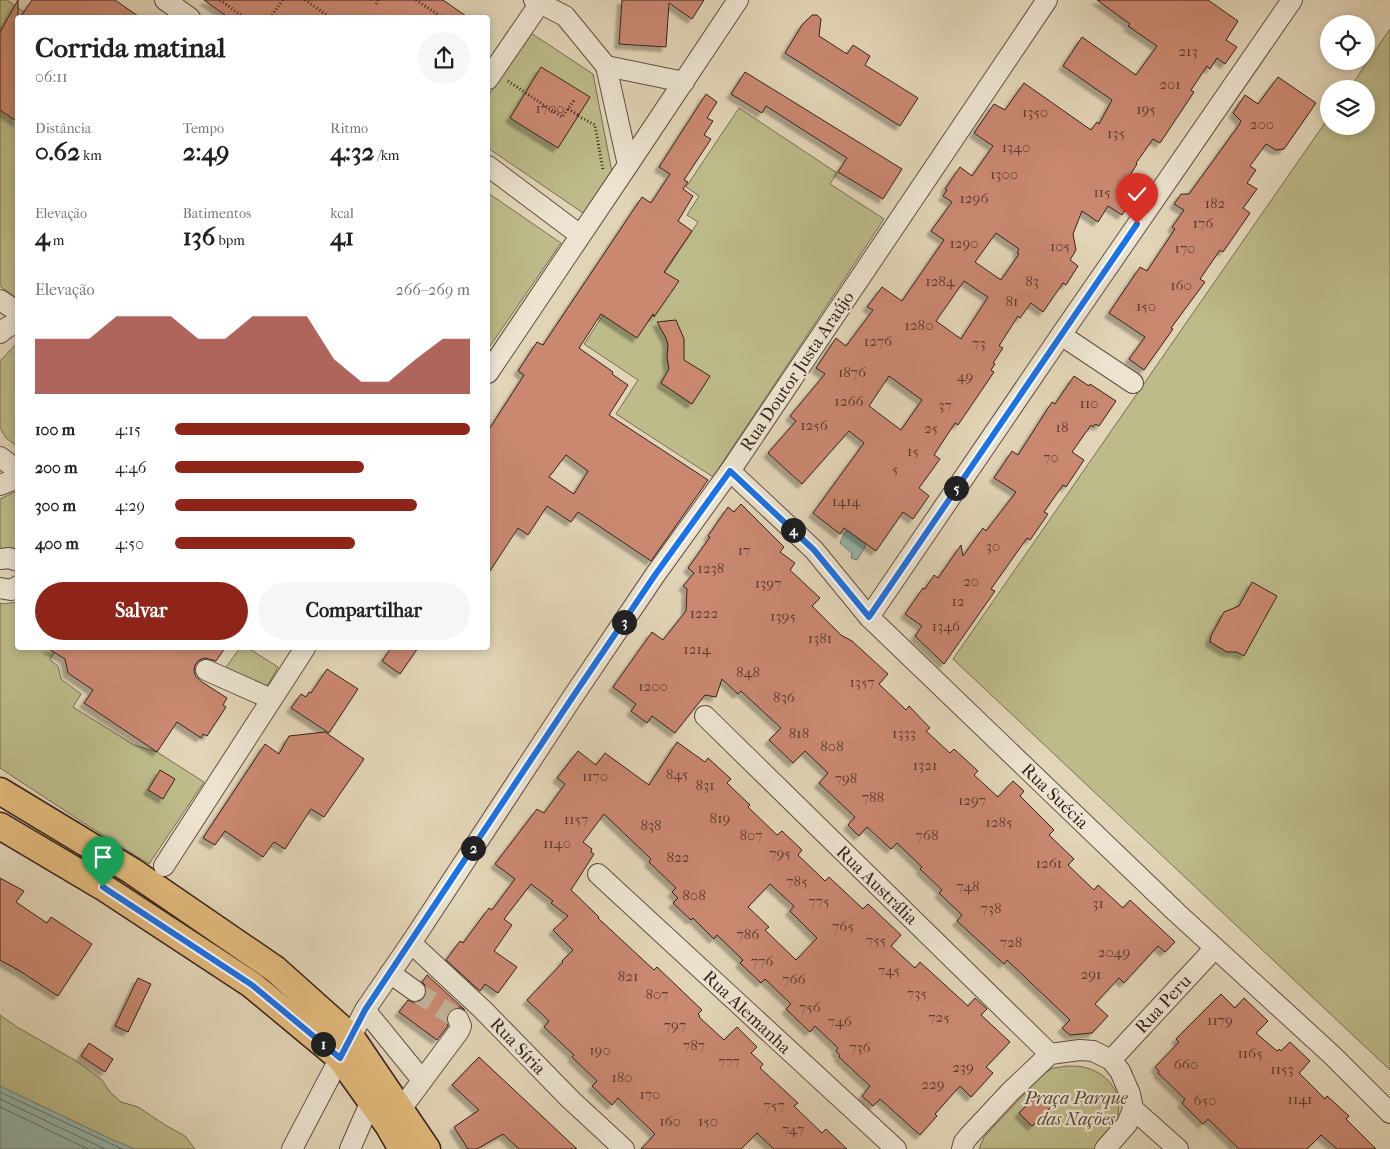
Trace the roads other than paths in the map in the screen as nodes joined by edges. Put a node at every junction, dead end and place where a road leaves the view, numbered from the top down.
1 (165, 0) edge
2 (738, 0) edge
3 (1047, 0) edge
4 (537, 1) edge
5 (1288, 1) edge
6 (567, 8) edge
7 (186, 15) edge
8 (606, 66) junction
9 (495, 78) edge
10 (684, 82) junction
11 (628, 165) junction
12 (490, 168) edge
13 (580, 235) junction
14 (0, 300) edge
15 (15, 310) edge
16 (15, 324) edge
17 (0, 333) edge
18 (1061, 334) junction
19 (490, 370) edge
20 (1133, 384) dead end
21 (0, 457) edge
22 (15, 467) edge
23 (730, 471) junction
24 (15, 479) edge
25 (0, 485) edge
26 (0, 559) edge
27 (15, 560) edge
28 (0, 588) edge
29 (15, 588) edge
30 (869, 617) junction
31 (304, 650) edge
32 (206, 670) dead end
33 (271, 700) junction
34 (705, 716) dead end
35 (0, 791) edge
36 (0, 826) edge
37 (164, 866) dead end
38 (598, 874) dead end
39 (411, 943) junction
40 (1215, 948) junction
41 (390, 973) junction
42 (415, 991) tunnel mouth
43 (365, 1010) junction
44 (458, 1019) dead end
45 (346, 1048) junction
46 (1050, 1054) junction
47 (1111, 1060) junction
48 (422, 1080) junction
49 (370, 1101) junction
50 (401, 1109) junction
51 (1133, 1109) junction
52 (1390, 1113) edge
53 (292, 1149) edge
54 (350, 1149) edge
55 (402, 1149) edge
56 (427, 1149) edge
57 (624, 1149) edge
58 (896, 1149) edge
59 (962, 1149) edge
60 (1105, 1149) edge
61 (1178, 1149) edge

1 - 7 street
2 - 10 street
3 - 23 street, Rua Doutor Justa Araújo
4 - 6 street
4 - 9 street
5 - 18 street
6 - 8 street
8 - 10 street
8 - 11 street
10 - 11 street
11 - 13 street
12 - 13 street
13 - 19 street
14 - 15 street
16 - 17 street
18 - 20 street
18 - 30 street
21 - 22 street
23 - 30 street, Rua Suécia
23 - 39 street, Rua Doutor Justa Araújo
24 - 25 street
26 - 27 street
28 - 29 street
30 - 40 street, Rua Suécia
31 - 33 street
32 - 33 street
33 - 37 street
34 - 46 street, Rua Austrália
35 - 45 main road
36 - 45 main road
38 - 58 street, Rua Alemanha
39 - 41 street, Rua Doutor Justa Araújo
39 - 57 street, Rua Síria
40 - 47 street, Rua Peru
40 - 52 street, Rua Suécia
41 - 42 street
41 - 43 street, Rua Doutor Justa Araújo
43 - 45 street, Rua Doutor Justa Araújo
43 - 48 street
44 - 48 street
45 - 49 main road
45 - 50 main road
45 - 53 street, Rua Doutor Justa Araújo
46 - 47 street
46 - 59 street
47 - 51 street
48 - 50 street
49 - 54 street
49 - 55 main road
50 - 56 main road
51 - 60 street
51 - 61 street

